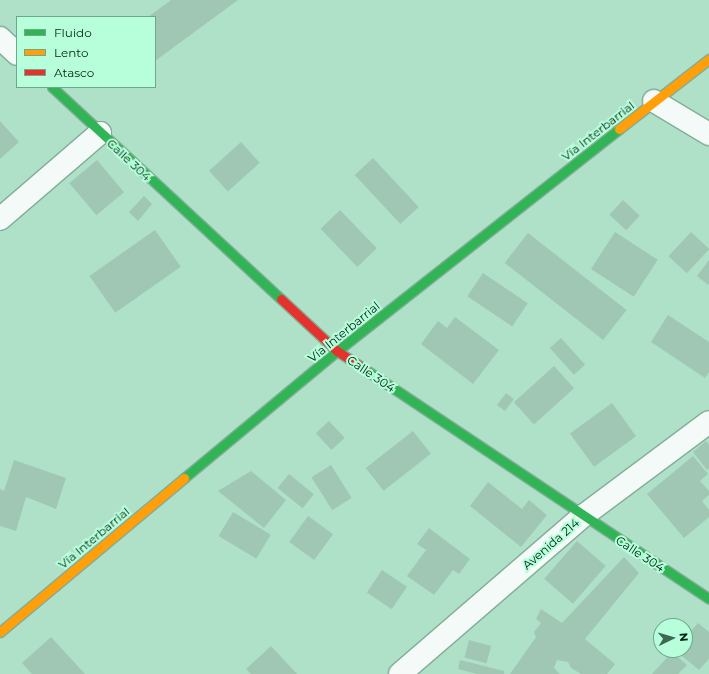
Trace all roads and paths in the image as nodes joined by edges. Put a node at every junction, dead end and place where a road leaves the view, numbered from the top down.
1 (0, 38) edge
2 (16, 53) edge
3 (709, 59) edge
4 (53, 88) edge
5 (654, 101) junction
6 (100, 133) junction
7 (709, 134) edge
8 (0, 219) edge
9 (337, 351) junction
10 (709, 422) edge
11 (583, 516) junction
12 (709, 599) edge
13 (0, 632) edge
14 (400, 674) edge

1 - 2 street
3 - 5 main road, Vía Interbarrial
4 - 6 main road, Calle 304
5 - 7 street
5 - 9 main road, Vía Interbarrial
6 - 8 street
6 - 9 main road, Calle 304
9 - 11 main road, Calle 304
9 - 13 main road, Vía Interbarrial
10 - 11 street, Avenida 214
11 - 12 main road, Calle 304
11 - 14 street, Avenida 214

